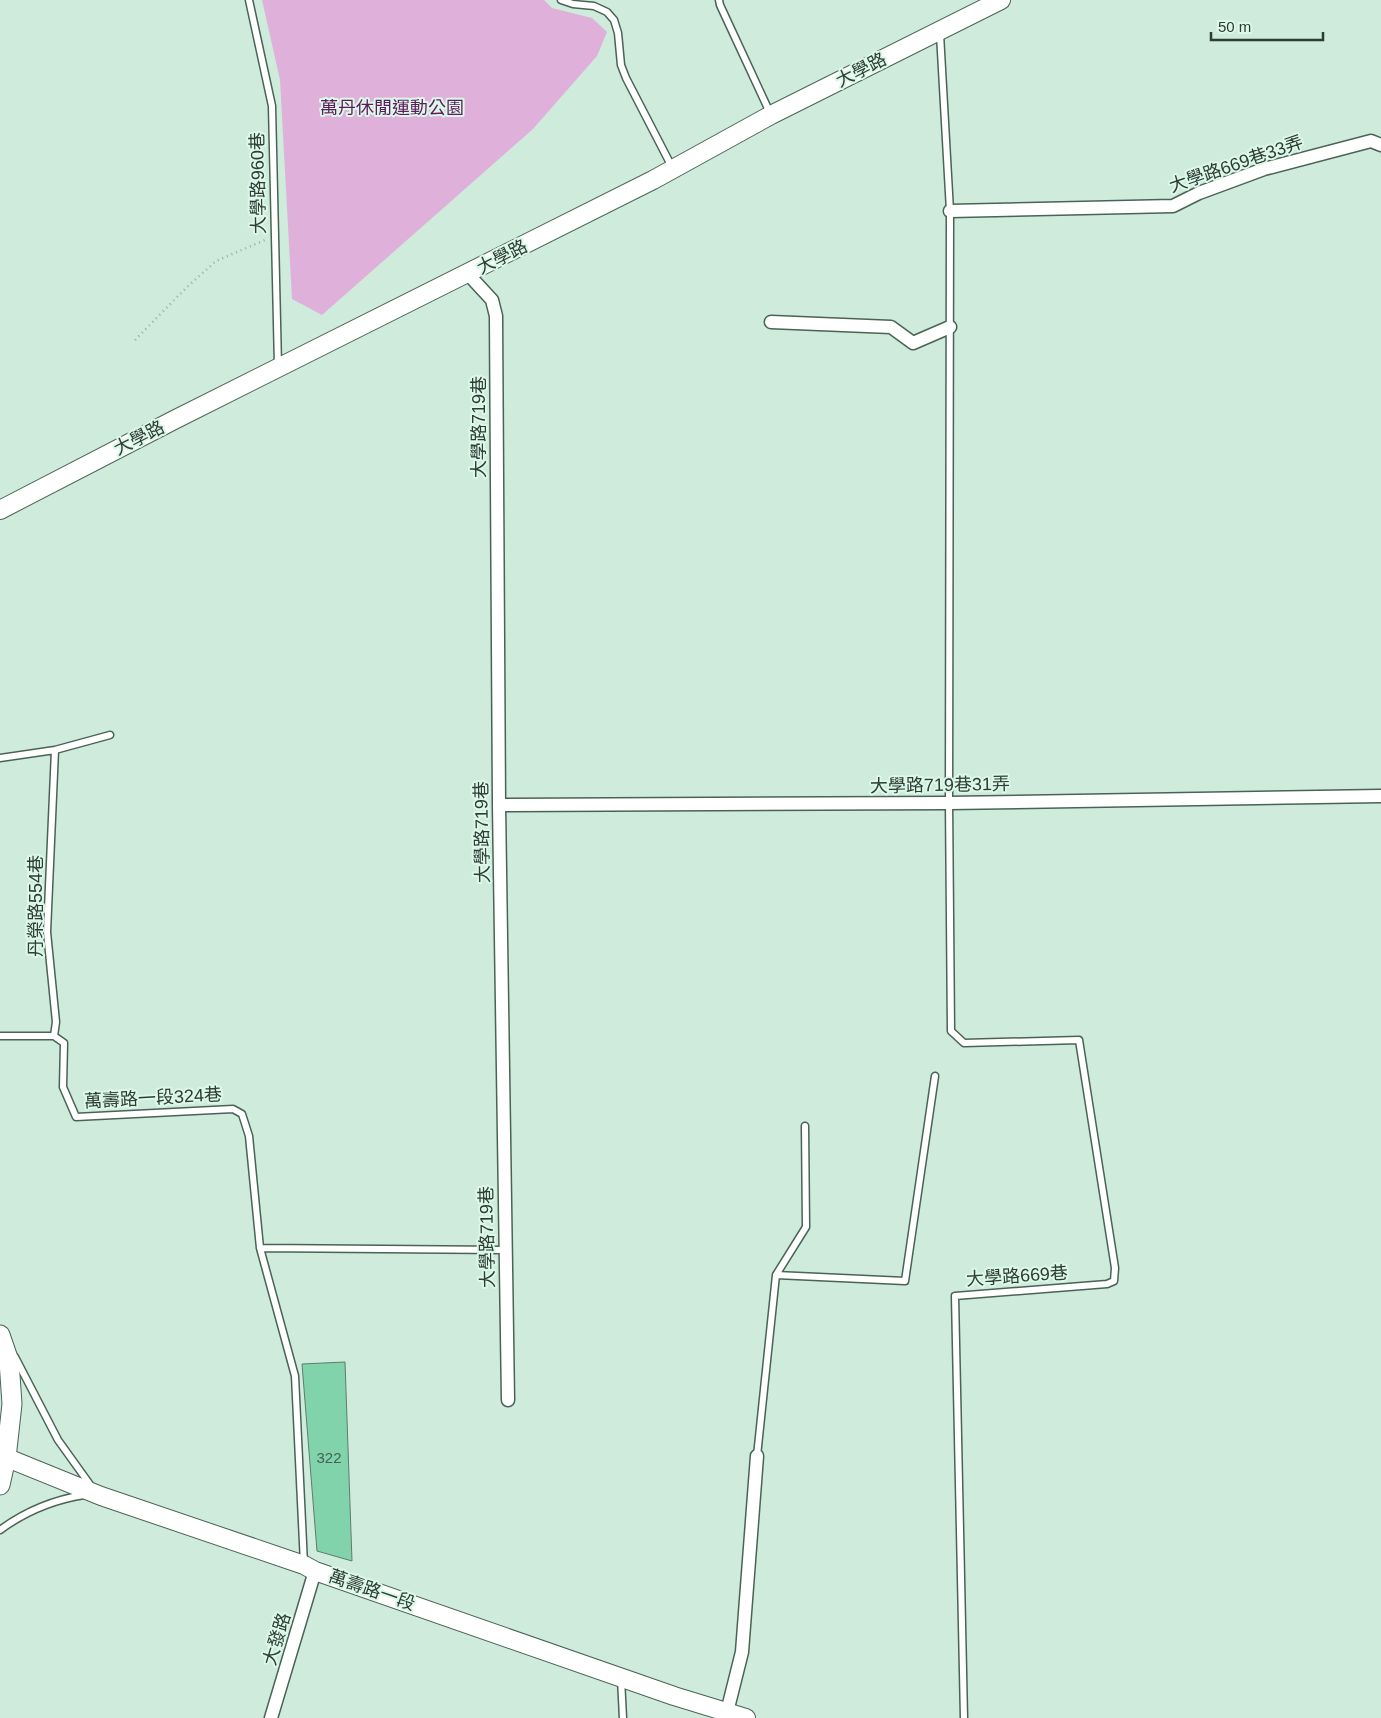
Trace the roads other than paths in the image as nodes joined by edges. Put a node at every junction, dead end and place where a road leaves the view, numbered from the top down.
1 (249, 0) edge
2 (561, 0) edge
3 (719, 0) edge
4 (1002, 0) edge
5 (939, 30) junction
6 (771, 115) junction
7 (1380, 144) edge
8 (673, 170) junction
9 (950, 211) junction
10 (468, 274) junction
11 (770, 322) dead end
12 (950, 327) junction
13 (278, 368) junction
14 (0, 510) edge
15 (110, 735) dead end
16 (55, 750) junction
17 (0, 758) edge
18 (1381, 796) edge
19 (949, 803) junction
20 (500, 805) junction
21 (0, 1036) edge
22 (54, 1036) junction
23 (936, 1076) dead end
24 (806, 1126) dead end
25 (260, 1248) junction
26 (505, 1250) junction
27 (776, 1275) junction
28 (0, 1330) edge
29 (0, 1335) edge
30 (508, 1400) dead end
31 (3, 1456) edge
32 (757, 1456) joint
33 (0, 1485) edge
34 (96, 1493) junction
35 (0, 1530) edge
36 (309, 1568) junction
37 (621, 1677) junction
38 (735, 1716) edge
39 (272, 1718) edge
40 (624, 1718) edge
41 (964, 1718) edge

1 - 13 lane, 大學路960巷
2 - 8 lane
3 - 6 lane
4 - 5 main road, 大學路
5 - 6 main road, 大學路
5 - 9 lane
6 - 8 main road, 大學路
7 - 9 street, 大學路669巷33弄
8 - 10 main road, 大學路
9 - 12 lane
10 - 13 main road, 大學路
10 - 20 street, 大學路719巷
11 - 12 street
12 - 19 lane
13 - 14 main road, 大學路
15 - 16 lane
16 - 17 lane
16 - 22 lane, 丹榮路554巷
18 - 19 street, 大學路719巷31弄
19 - 20 street, 大學路719巷31弄
19 - 41 lane, 大學路669巷
20 - 26 street, 大學路719巷
21 - 22 lane
22 - 25 lane, 萬壽路一段324巷
23 - 27 lane
24 - 27 lane
25 - 26 lane
25 - 36 lane, 萬壽路一段324巷
26 - 30 street, 大學路719巷
27 - 32 lane
28 - 34 lane
29 - 31 main road
31 - 33 main road
31 - 34 main road, 萬壽路一段
32 - 38 street
34 - 35 lane
34 - 36 main road, 萬壽路一段
36 - 37 main road, 萬壽路一段
36 - 39 street, 大發路
37 - 38 main road, 萬壽路一段
37 - 40 lane

